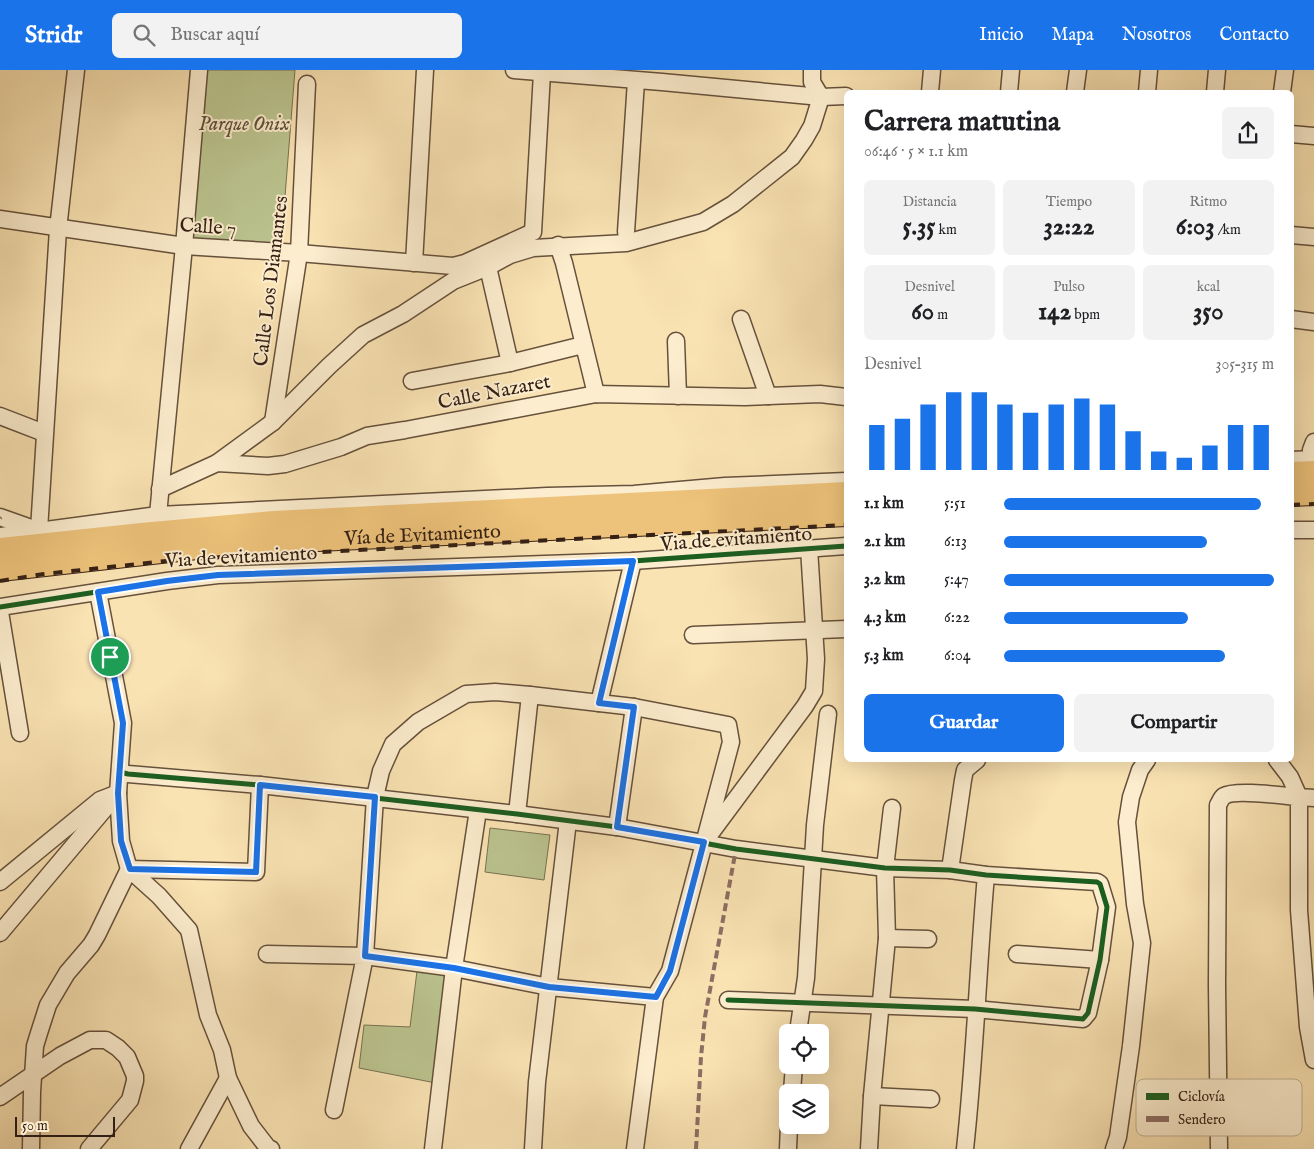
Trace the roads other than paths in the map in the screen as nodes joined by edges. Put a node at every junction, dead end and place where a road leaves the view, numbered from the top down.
1 (76, 70) edge
2 (199, 70) edge
3 (425, 70) edge
4 (514, 70) edge
5 (812, 70) edge
6 (932, 70) edge
7 (1011, 70) edge
8 (1078, 70) edge
9 (1149, 70) edge
10 (1217, 70) edge
11 (1285, 70) edge
12 (542, 73) junction
13 (636, 81) junction
14 (307, 84) dead end
15 (930, 90) edge
16 (1009, 90) edge
17 (1075, 90) edge
18 (1147, 90) edge
19 (1215, 90) edge
20 (1282, 90) edge
21 (844, 96) edge
22 (821, 97) junction
23 (1294, 134) edge
24 (1314, 136) edge
25 (0, 219) edge
26 (58, 228) junction
27 (626, 232) dead end
28 (1294, 236) edge
29 (1314, 237) edge
30 (558, 245) junction
31 (184, 246) junction
32 (298, 253) junction
33 (414, 263) junction
34 (488, 267) junction
35 (742, 319) dead end
36 (1294, 319) edge
37 (1314, 322) edge
38 (676, 341) dead end
39 (583, 345) junction
40 (510, 363) junction
41 (412, 381) dead end
42 (596, 394) junction
43 (678, 396) junction
44 (768, 396) junction
45 (844, 397) edge
46 (0, 416) edge
47 (273, 422) junction
48 (44, 434) junction
49 (1314, 442) edge
50 (1314, 454) edge
51 (1314, 459) edge
52 (1294, 460) edge
53 (217, 463) junction
54 (1314, 473) edge
55 (1294, 474) edge
56 (844, 480) edge
57 (160, 489) junction
58 (1314, 493) edge
59 (844, 494) edge
60 (1294, 494) edge
61 (844, 514) edge
62 (158, 516) junction
63 (0, 517) edge
64 (39, 530) junction
65 (1294, 530) edge
66 (1314, 530) edge
67 (0, 536) edge
68 (844, 546) edge
69 (809, 548) junction
70 (0, 550) edge
71 (633, 561) junction
72 (0, 569) edge
73 (98, 592) junction
74 (0, 607) edge
75 (0, 612) edge
76 (844, 629) edge
77 (814, 631) junction
78 (693, 636) dead end
79 (530, 695) junction
80 (599, 703) junction
81 (634, 707) junction
82 (828, 714) dead end
83 (20, 732) dead end
84 (975, 762) edge
85 (1146, 762) edge
86 (1279, 762) edge
87 (120, 772) junction
88 (260, 785) junction
89 (118, 793) junction
90 (375, 797) junction
91 (1306, 798) edge
92 (892, 808) dead end
93 (478, 810) junction
94 (517, 814) junction
95 (568, 821) junction
96 (617, 827) junction
97 (704, 842) junction
98 (813, 860) junction
99 (885, 868) junction
100 (130, 869) junction
101 (950, 870) junction
102 (986, 875) junction
103 (0, 882) edge
104 (0, 933) edge
105 (887, 938) junction
106 (928, 939) dead end
107 (267, 954) dead end
108 (1017, 954) dead end
109 (365, 956) junction
110 (1100, 960) junction
111 (454, 968) junction
112 (549, 987) junction
113 (656, 997) junction
114 (728, 1000) dead end
115 (802, 1004) junction
116 (880, 1006) junction
117 (975, 1010) junction
118 (799, 1024) edge
119 (1314, 1060) edge
120 (34, 1074) junction
121 (228, 1078) junction
122 (1218, 1079) edge
123 (872, 1096) junction
124 (0, 1097) edge
125 (931, 1099) dead end
126 (334, 1110) dead end
127 (789, 1134) edge
128 (1219, 1136) edge
129 (31, 1149) edge
130 (89, 1149) edge
131 (189, 1149) edge
132 (271, 1149) edge
133 (433, 1149) edge
134 (533, 1149) edge
135 (635, 1149) edge
136 (788, 1149) edge
137 (869, 1149) edge
138 (965, 1149) edge
139 (1114, 1149) edge
140 (1219, 1149) edge

1 - 26 street
2 - 31 street
3 - 33 street
4 - 12 street
5 - 22 street
6 - 15 street
7 - 16 street
8 - 17 street
9 - 18 street
10 - 19 street
11 - 20 street
12 - 13 street
12 - 33 street, Calle 7
13 - 22 street
13 - 27 street
14 - 32 street, Calle Los Diamantes
21 - 22 street
22 - 30 street
23 - 24 street
25 - 26 street, Calle 7
26 - 31 street, Calle 7
26 - 48 street
28 - 29 street
30 - 34 street
30 - 39 street
31 - 32 street, Calle 7
31 - 57 street
32 - 33 street, Calle 7
32 - 47 street, Calle Los Diamantes
34 - 40 street
34 - 47 street
35 - 44 street
36 - 37 street
38 - 43 street
39 - 40 street
39 - 42 street
40 - 41 street
42 - 43 street, Calle Nazaret
42 - 53 street, Calle Nazaret
43 - 44 street, Calle Nazaret
44 - 45 street, Calle Nazaret
46 - 48 street
47 - 53 street
48 - 64 street
49 - 50 street
51 - 52 street
53 - 57 street, Calle Nazaret
54 - 55 highway
56 - 62 street
57 - 62 street
58 - 60 highway
59 - 70 highway, Vía de Evitamiento
61 - 72 highway, Vía de Evitamiento
62 - 64 street
63 - 64 street
64 - 67 street
65 - 66 street
68 - 69 street, Via de evitamiento
69 - 71 street, Via de evitamiento
69 - 77 street
71 - 73 street, Via de evitamiento
71 - 80 street
73 - 74 street, Via de evitamiento
73 - 87 street
75 - 83 street
76 - 77 street
77 - 78 street
77 - 97 street
79 - 80 street
79 - 90 street
79 - 94 street
80 - 81 street
81 - 96 street
81 - 97 street
82 - 98 street
84 - 101 street
85 - 139 street
86 - 91 street
87 - 88 street
87 - 89 street
88 - 90 street
88 - 100 street
89 - 100 street
89 - 103 street
89 - 104 street
90 - 93 street
90 - 109 street
91 - 119 street
91 - 122 street
92 - 99 street
93 - 94 street
93 - 111 street
94 - 95 street
95 - 96 street
95 - 112 street
96 - 97 street
97 - 98 street
97 - 113 street
98 - 99 street
98 - 115 street
99 - 101 street
99 - 105 street
100 - 120 street
100 - 121 street
101 - 102 street
102 - 110 street
102 - 117 street
105 - 106 street
105 - 116 street
107 - 109 street
108 - 110 street
109 - 111 street
109 - 126 street
110 - 117 street
111 - 112 street
111 - 133 street
112 - 113 street
112 - 134 street
113 - 135 street
114 - 115 street
115 - 116 street
115 - 118 street
116 - 117 street
116 - 123 street
117 - 138 street
120 - 124 street
120 - 129 street
120 - 130 street
121 - 131 street
121 - 132 street
123 - 125 street
123 - 137 street
127 - 136 street
128 - 140 street

